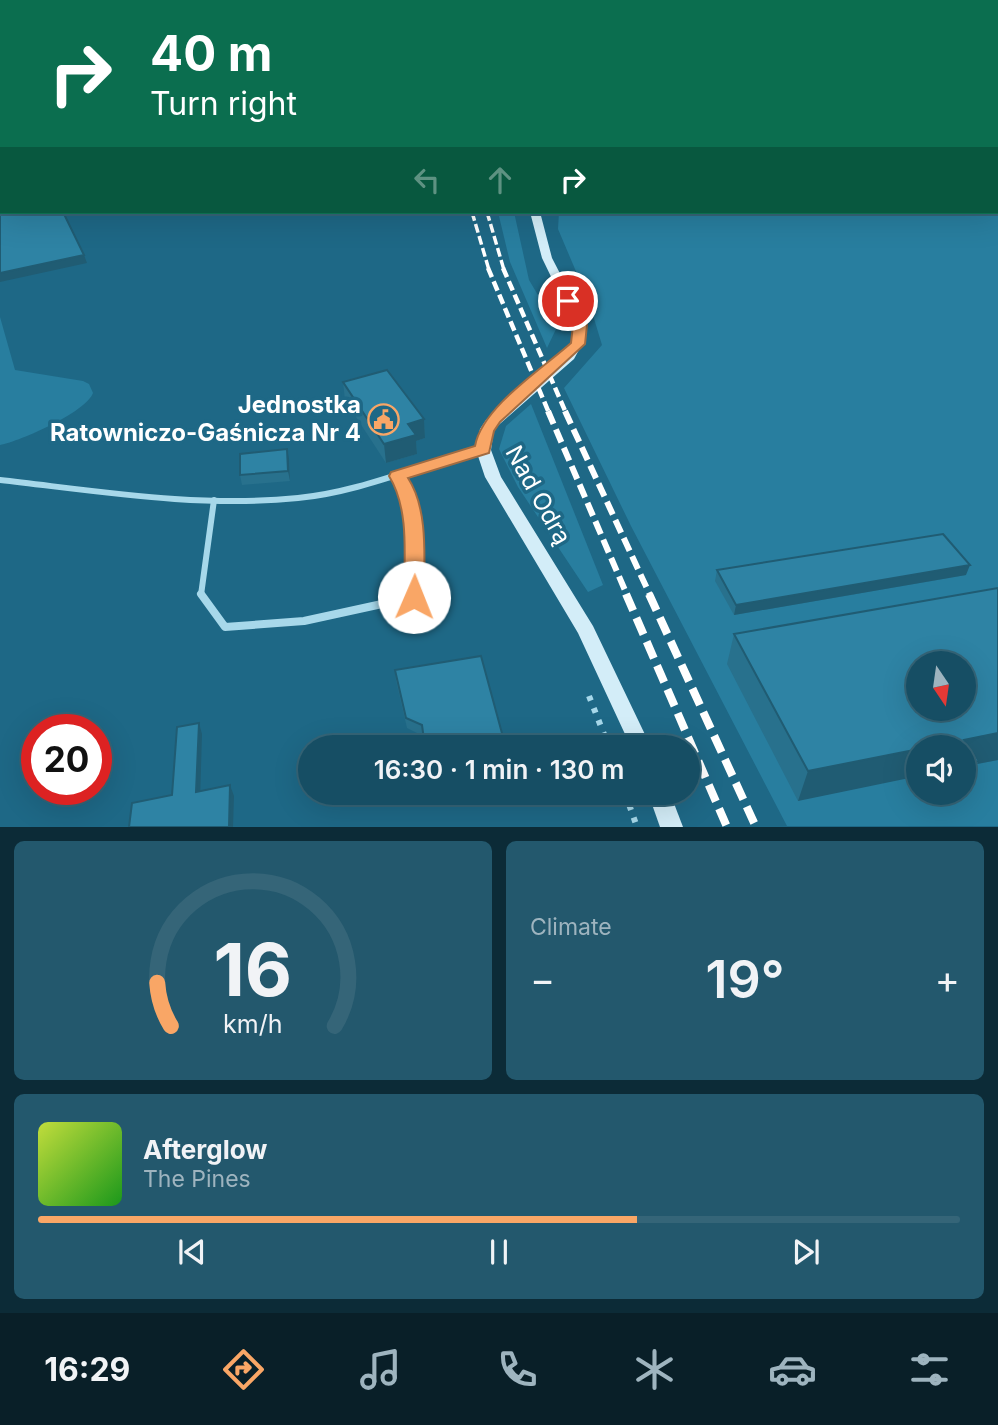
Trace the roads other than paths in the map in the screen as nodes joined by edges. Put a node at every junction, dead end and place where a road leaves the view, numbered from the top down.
1 (535, 214) edge
2 (483, 449) junction
3 (397, 476) junction
4 (0, 480) edge
5 (214, 500) junction
6 (636, 735) edge
7 (663, 805) edge
8 (671, 827) edge

1 - 2 street, Nad Odrą
2 - 3 lane
2 - 6 street, Nad Odrą
3 - 5 lane
3 - 5 lane
4 - 5 lane
7 - 8 street

